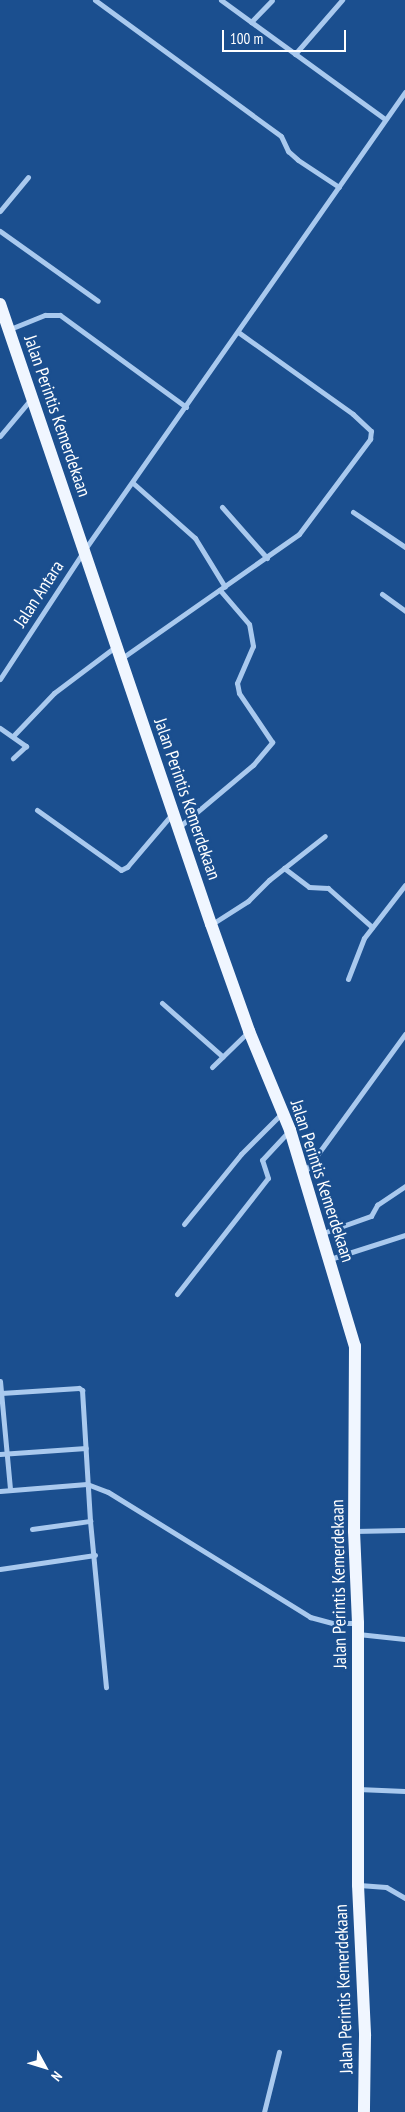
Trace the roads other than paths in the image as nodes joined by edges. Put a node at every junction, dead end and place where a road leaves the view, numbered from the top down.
1 (95, 0) edge
2 (220, 0) edge
3 (272, 0) edge
4 (342, 0) edge
5 (251, 22) junction
6 (295, 54) junction
7 (405, 92) edge
8 (385, 120) junction
9 (28, 177) dead end
10 (339, 187) junction
11 (0, 211) edge
12 (0, 231) edge
13 (98, 301) dead end
14 (0, 304) edge
15 (9, 329) junction
16 (238, 332) junction
17 (32, 398) junction
18 (186, 407) junction
19 (0, 436) edge
20 (133, 483) junction
21 (222, 508) dead end
22 (353, 512) dead end
23 (405, 547) edge
24 (84, 549) junction
25 (267, 558) junction
26 (223, 589) junction
27 (382, 594) dead end
28 (405, 611) edge
29 (116, 646) junction
30 (120, 660) junction
31 (0, 679) edge
32 (0, 728) edge
33 (14, 735) junction
34 (13, 758) dead end
35 (36, 810) dead end
36 (175, 811) junction
37 (179, 827) junction
38 (325, 836) dead end
39 (284, 868) junction
40 (405, 885) edge
41 (211, 924) junction
42 (372, 927) junction
43 (348, 979) dead end
44 (162, 1003) dead end
45 (249, 1031) junction
46 (405, 1034) edge
47 (223, 1057) junction
48 (212, 1068) dead end
49 (283, 1112) junction
50 (290, 1130) junction
51 (303, 1175) junction
52 (405, 1186) edge
53 (184, 1224) dead end
54 (323, 1233) junction
55 (405, 1235) edge
56 (330, 1260) junction
57 (177, 1294) dead end
58 (0, 1382) edge
59 (1, 1393) edge
60 (3, 1421) edge
61 (86, 1448) junction
62 (9, 1453) junction
63 (0, 1454) edge
64 (87, 1484) junction
65 (10, 1489) junction
66 (0, 1491) edge
67 (90, 1521) junction
68 (32, 1528) dead end
69 (405, 1530) edge
70 (354, 1531) junction
71 (95, 1555) junction
72 (0, 1569) edge
73 (358, 1628) junction
74 (405, 1639) edge
75 (106, 1687) dead end
76 (358, 1789) junction
77 (405, 1791) edge
78 (358, 1885) junction
79 (405, 1898) edge
80 (279, 2052) dead end
81 (264, 2112) edge
82 (364, 2112) edge

1 - 10 street
2 - 5 street
3 - 5 street
4 - 6 street
5 - 6 street
6 - 8 street
7 - 8 street, Jalan Antara
8 - 10 street, Jalan Antara
9 - 11 street
10 - 16 street, Jalan Antara
12 - 13 street
14 - 15 main road, Jalan Perintis Kemerdekaan
15 - 17 main road, Jalan Perintis Kemerdekaan
15 - 18 street
16 - 18 street, Jalan Antara
16 - 25 street
17 - 19 street
17 - 24 main road, Jalan Perintis Kemerdekaan
18 - 20 street, Jalan Antara
20 - 24 street, Jalan Antara
20 - 26 street
21 - 25 street
22 - 23 street
24 - 29 main road, Jalan Perintis Kemerdekaan
24 - 31 street, Jalan Antara
25 - 26 street
26 - 30 street
26 - 37 street
27 - 28 street
29 - 30 main road, Jalan Perintis Kemerdekaan
29 - 33 street
30 - 36 main road, Jalan Perintis Kemerdekaan
32 - 33 street
33 - 34 street
35 - 36 street
36 - 37 main road, Jalan Perintis Kemerdekaan
37 - 41 main road, Jalan Perintis Kemerdekaan
38 - 39 street
39 - 41 street
39 - 42 street
40 - 42 street
41 - 45 main road, Jalan Perintis Kemerdekaan
42 - 43 street
44 - 47 street
45 - 47 street
45 - 49 main road, Jalan Perintis Kemerdekaan
46 - 51 street
47 - 48 street
49 - 50 main road, Jalan Perintis Kemerdekaan
49 - 53 street
50 - 51 main road, Jalan Perintis Kemerdekaan
50 - 57 street
51 - 54 main road, Jalan Perintis Kemerdekaan
52 - 54 street
54 - 56 main road, Jalan Perintis Kemerdekaan
55 - 56 street
56 - 70 main road, Jalan Perintis Kemerdekaan
58 - 59 street
59 - 60 street
59 - 61 street
60 - 62 street
61 - 62 street
61 - 64 street
62 - 63 street
62 - 65 street
64 - 65 street
64 - 67 street
64 - 73 street
65 - 66 street
67 - 68 street
67 - 71 street
69 - 70 street
70 - 73 main road, Jalan Perintis Kemerdekaan
71 - 72 street
71 - 75 street
73 - 74 street
73 - 76 main road, Jalan Perintis Kemerdekaan
76 - 77 street
76 - 78 main road, Jalan Perintis Kemerdekaan
78 - 79 street
78 - 82 main road, Jalan Perintis Kemerdekaan
80 - 81 street

